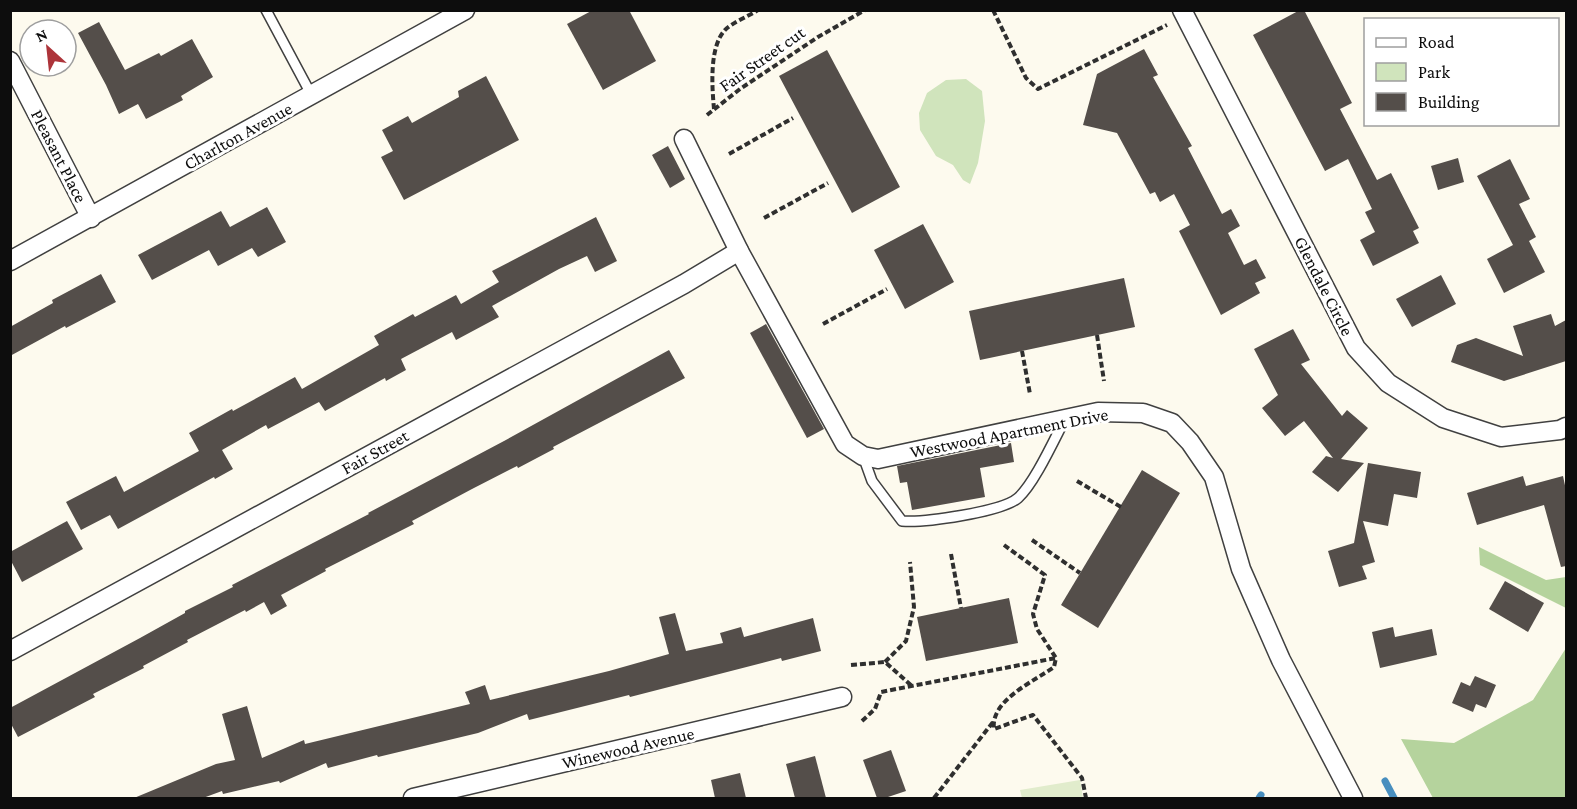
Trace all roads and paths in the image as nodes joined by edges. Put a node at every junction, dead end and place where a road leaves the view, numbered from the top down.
1 (266, 10) edge
2 (465, 10) edge
3 (758, 10) edge
4 (865, 10) edge
5 (993, 10) edge
6 (1184, 13) edge
7 (10, 61) edge
8 (312, 96) junction
9 (714, 110) junction
10 (707, 115) dead end
11 (793, 118) dead end
12 (684, 139) dead end
13 (729, 154) dead end
14 (828, 183) dead end
15 (91, 218) junction
16 (764, 218) dead end
17 (739, 251) junction
18 (10, 261) edge
19 (886, 289) dead end
20 (823, 324) dead end
21 (1097, 335) dead end
22 (1022, 351) dead end
23 (1104, 381) dead end
24 (1030, 394) dead end
25 (1065, 419) junction
26 (1566, 427) edge
27 (863, 456) junction
28 (1077, 481) dead end
29 (1120, 507) dead end
30 (1032, 540) dead end
31 (1004, 545) dead end
32 (951, 554) dead end
33 (910, 562) dead end
34 (1080, 573) dead end
35 (960, 608) dead end
36 (10, 651) edge
37 (1056, 658) junction
38 (885, 662) junction
39 (851, 665) dead end
40 (912, 686) junction
41 (842, 697) dead end
42 (862, 721) dead end
43 (993, 722) junction
44 (413, 798) edge
45 (934, 798) edge
46 (1086, 798) edge
47 (1353, 798) edge

1 - 8 lane
2 - 8 street, Charlton Avenue
3 - 9 path
4 - 9 path, Fair Street cut
5 - 6 path
6 - 26 street, Glendale Circle
7 - 15 street, Pleasant Place
8 - 15 street, Charlton Avenue
9 - 10 path, Fair Street cut
11 - 13 path
12 - 17 street
14 - 16 path
15 - 18 street, Charlton Avenue
17 - 27 street
17 - 36 street, Fair Street
19 - 20 path
21 - 23 path
22 - 24 path
25 - 27 street, Westwood Apartment Drive
25 - 27 lane
25 - 47 street, Westwood Apartment Drive
28 - 29 path
30 - 34 path
31 - 37 path
32 - 35 path
33 - 38 path
37 - 40 path
37 - 43 path
38 - 39 path
38 - 40 path
40 - 42 path
41 - 44 street, Winewood Avenue
43 - 45 path
43 - 46 path

